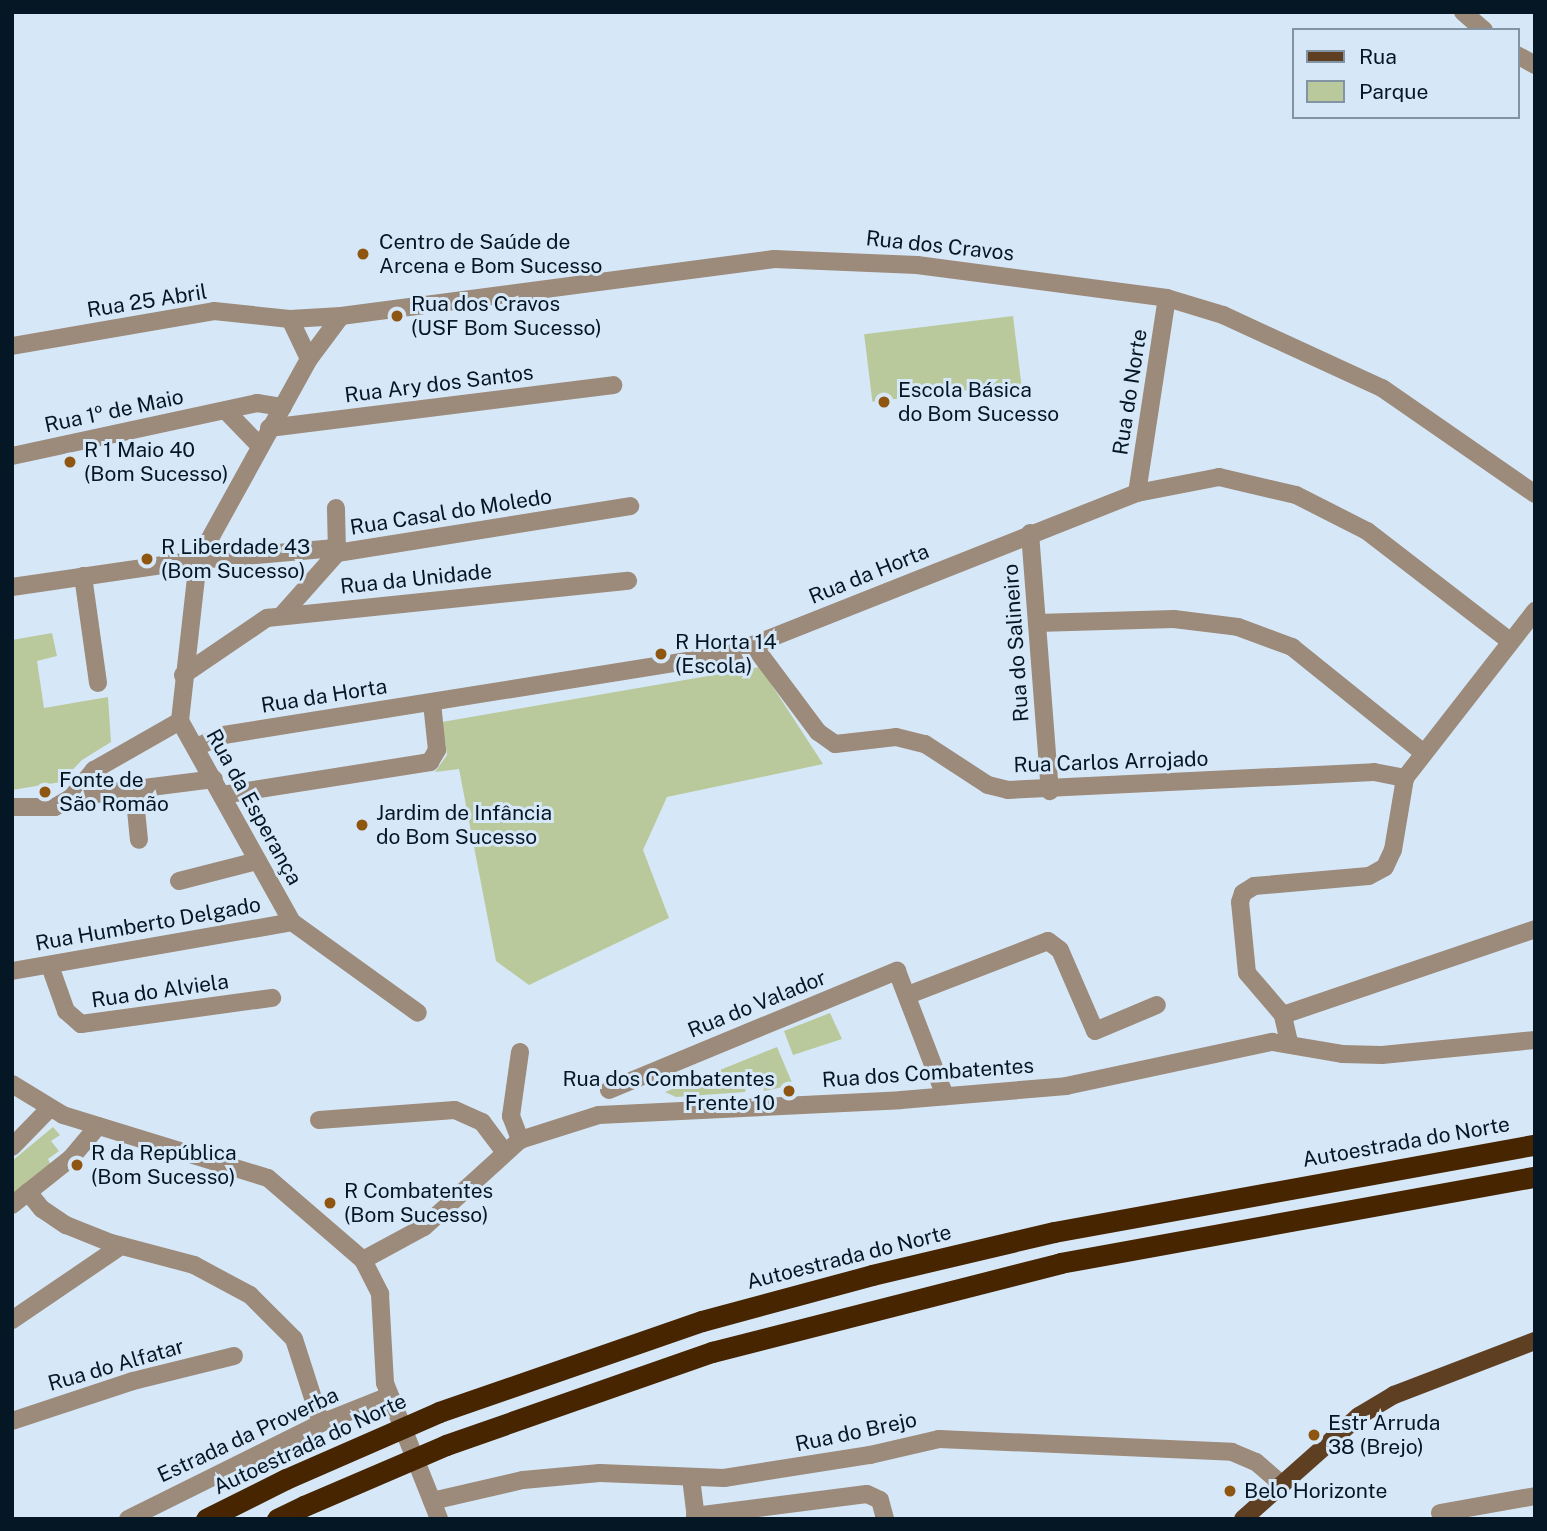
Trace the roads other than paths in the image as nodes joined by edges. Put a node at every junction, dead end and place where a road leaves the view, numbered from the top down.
1 (1463, 12) edge
2 (1482, 28) edge
3 (1519, 56) edge
4 (1535, 65) edge
5 (1167, 298) junction
6 (341, 316) junction
7 (290, 319) junction
8 (12, 346) edge
9 (309, 359) junction
10 (613, 385) dead end
11 (283, 407) junction
12 (226, 411) junction
13 (270, 428) junction
14 (259, 445) junction
15 (12, 456) edge
16 (1137, 493) junction
17 (1535, 494) edge
18 (630, 506) dead end
19 (335, 508) dead end
20 (1030, 533) junction
21 (337, 553) junction
22 (198, 559) junction
23 (83, 576) junction
24 (628, 581) dead end
25 (12, 587) edge
26 (1535, 611) edge
27 (282, 615) junction
28 (1037, 623) junction
29 (1510, 642) junction
30 (754, 645) junction
31 (183, 675) junction
32 (98, 683) dead end
33 (432, 703) junction
34 (180, 721) junction
35 (196, 747) junction
36 (1424, 753) junction
37 (1405, 778) junction
38 (218, 787) junction
39 (134, 790) junction
40 (1050, 791) junction
41 (72, 797) junction
42 (12, 807) edge
43 (139, 840) dead end
44 (257, 861) junction
45 (178, 881) dead end
46 (292, 922) junction
47 (1532, 927) edge
48 (50, 966) junction
49 (12, 971) edge
50 (908, 995) junction
51 (272, 998) dead end
52 (1157, 1005) dead end
53 (418, 1013) dead end
54 (1283, 1015) junction
55 (1535, 1040) edge
56 (1289, 1042) junction
57 (520, 1052) dead end
58 (12, 1084) edge
59 (609, 1090) dead end
60 (945, 1097) junction
61 (49, 1109) junction
62 (319, 1120) dead end
63 (98, 1126) junction
64 (520, 1140) junction
65 (1535, 1145) edge
66 (12, 1147) edge
67 (505, 1152) junction
68 (1535, 1177) edge
69 (29, 1192) junction
70 (12, 1205) edge
71 (121, 1246) junction
72 (363, 1261) junction
73 (12, 1320) edge
74 (1535, 1341) edge
75 (234, 1356) dead end
76 (389, 1396) junction
77 (12, 1421) edge
78 (321, 1423) junction
79 (691, 1478) junction
80 (1282, 1485) junction
81 (1535, 1496) edge
82 (432, 1501) junction
83 (1440, 1513) dead end
84 (695, 1517) edge
85 (128, 1519) edge
86 (206, 1519) edge
87 (277, 1519) edge
88 (439, 1519) edge
89 (885, 1519) edge
90 (1243, 1519) edge

1 - 2 street
3 - 4 street
5 - 6 street, Rua dos Cravos
5 - 16 street, Rua do Norte
5 - 17 street, Rua dos Cravos
6 - 7 street, Rua dos Cravos
6 - 9 street
7 - 8 street, Rua 25 Abril
7 - 9 street
9 - 11 street
10 - 13 street, Rua Ary dos Santos
11 - 12 street, Rua 1º de Maio
11 - 13 street
12 - 14 street
12 - 15 street, Rua 1º de Maio
13 - 14 street
14 - 22 street
16 - 20 street, Rua da Horta
16 - 29 street, Rua da Horta
18 - 21 street, Rua Casal do Moledo
19 - 21 street
20 - 28 street, Rua do Salineiro
20 - 30 street, Rua da Horta
21 - 22 street, Rua Casal do Moledo
21 - 27 street
22 - 23 street, Rua Casal do Moledo
22 - 31 street, Rua da Esperança
23 - 25 street, Rua Casal do Moledo
23 - 32 street
24 - 27 street, Rua da Unidade
26 - 29 street
27 - 31 street, Rua da Unidade
28 - 36 street
28 - 40 street, Rua do Salineiro
29 - 36 street
30 - 33 street, Rua da Horta
30 - 40 street, Rua Carlos Arrojado
31 - 34 street, Rua da Esperança
33 - 35 street, Rua da Horta
33 - 38 street
34 - 35 street, Rua da Esperança
34 - 41 street
35 - 38 street, Rua da Esperança
36 - 37 street
37 - 40 street, Rua Carlos Arrojado
37 - 54 street
38 - 39 street
38 - 44 street, Rua da Esperança
39 - 41 street
39 - 43 street
41 - 42 street
44 - 45 street
44 - 46 street, Rua da Esperança
46 - 48 street, Rua Humberto Delgado
46 - 53 street, Rua da Esperança
47 - 54 street
48 - 49 street, Rua Humberto Delgado
48 - 51 street, Rua do Alviela
50 - 52 street
50 - 59 street, Rua do Valador
50 - 60 street, Rua do Valador
54 - 56 street
55 - 56 street, Rua dos Combatentes
56 - 60 street, Rua dos Combatentes
57 - 64 street
58 - 61 street
60 - 64 street, Rua dos Combatentes
61 - 63 street
61 - 66 street
62 - 67 street
63 - 69 street
63 - 72 street
64 - 67 street, Rua dos Combatentes
65 - 86 highway, Autoestrada do Norte, bridge
67 - 72 street, Rua dos Combatentes
68 - 87 highway, bridge
69 - 70 street
69 - 71 street
71 - 73 street
71 - 78 street
72 - 76 street
74 - 80 main road
75 - 77 street, Rua do Alfatar
76 - 78 street, Estrada da Proverba
76 - 82 street
78 - 85 street, Estrada da Proverba
79 - 80 street, Rua do Brejo
79 - 82 street, Rua do Brejo
79 - 84 street
80 - 90 main road
81 - 83 street
82 - 88 street
84 - 89 street

